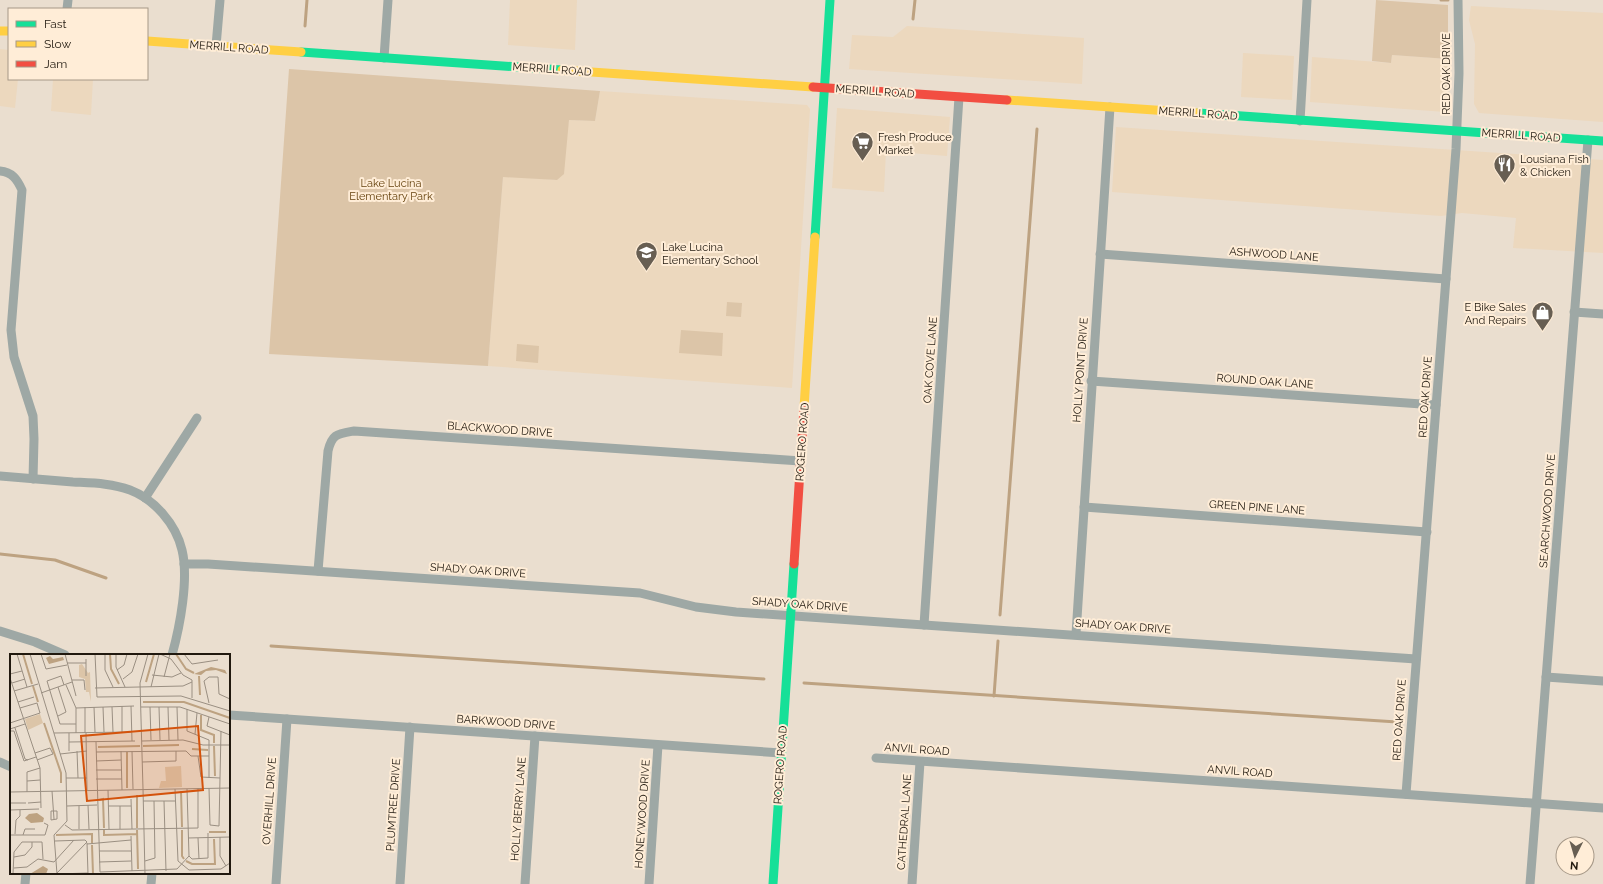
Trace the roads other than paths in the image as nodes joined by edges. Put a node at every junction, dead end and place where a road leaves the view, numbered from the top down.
1 (220, 0) edge
2 (388, 0) edge
3 (830, 0) edge
4 (1307, 0) edge
5 (1458, 0) edge
6 (148, 41) edge
7 (216, 46) junction
8 (384, 58) junction
9 (826, 88) junction
10 (959, 97) junction
11 (1110, 107) junction
12 (1300, 121) junction
13 (1457, 130) junction
14 (1588, 140) junction
15 (1603, 141) edge
16 (0, 172) edge
17 (1100, 254) junction
18 (1446, 279) junction
19 (1574, 312) junction
20 (1603, 314) edge
21 (1091, 381) junction
22 (1436, 405) junction
23 (197, 418) dead end
24 (800, 461) junction
25 (0, 476) edge
26 (33, 479) junction
27 (146, 498) junction
28 (1084, 507) junction
29 (1427, 532) junction
30 (184, 564) junction
31 (318, 571) junction
32 (790, 615) junction
33 (924, 625) junction
34 (0, 631) edge
35 (1076, 634) junction
36 (62, 654) edge
37 (172, 654) edge
38 (1416, 659) junction
39 (1546, 677) junction
40 (1603, 681) edge
41 (230, 715) edge
42 (287, 719) junction
43 (410, 727) junction
44 (535, 736) junction
45 (658, 745) junction
46 (781, 753) junction
47 (876, 758) dead end
48 (0, 762) edge
49 (920, 762) junction
50 (10, 767) edge
51 (1406, 794) junction
52 (1536, 804) junction
53 (1603, 808) edge
54 (26, 874) edge
55 (152, 874) edge
56 (25, 884) edge
57 (151, 884) edge
58 (276, 884) edge
59 (400, 884) edge
60 (525, 884) edge
61 (649, 884) edge
62 (773, 884) edge
63 (912, 884) edge
64 (1530, 884) edge

1 - 7 street
2 - 8 street
3 - 9 main road, ROGERO ROAD
4 - 12 street
5 - 13 street, RED OAK DRIVE
6 - 7 main road, MERRILL ROAD
7 - 8 main road, MERRILL ROAD
8 - 9 main road, MERRILL ROAD
9 - 10 main road, MERRILL ROAD
9 - 24 main road, ROGERO ROAD
10 - 11 main road, MERRILL ROAD
10 - 33 street, OAK COVE LANE
11 - 12 main road, MERRILL ROAD
11 - 17 street, HOLLY POINT DRIVE
12 - 13 main road, MERRILL ROAD
13 - 14 main road, MERRILL ROAD
13 - 18 street, RED OAK DRIVE
14 - 15 main road, MERRILL ROAD
14 - 19 street, SEARCHWOOD DRIVE
16 - 26 street
17 - 18 street, ASHWOOD LANE
17 - 21 street, HOLLY POINT DRIVE
18 - 22 street, RED OAK DRIVE
19 - 20 street
19 - 39 street, SEARCHWOOD DRIVE
21 - 22 street, ROUND OAK LANE
21 - 28 street, HOLLY POINT DRIVE
22 - 29 street, RED OAK DRIVE
23 - 27 street
24 - 31 street, BLACKWOOD DRIVE
24 - 32 main road, ROGERO ROAD
25 - 26 street
26 - 27 street
27 - 30 street
28 - 29 street, GREEN PINE LANE
28 - 35 street, HOLLY POINT DRIVE
29 - 38 street, RED OAK DRIVE
30 - 31 street, SHADY OAK DRIVE
30 - 37 street
31 - 32 street, SHADY OAK DRIVE
32 - 33 street, SHADY OAK DRIVE
32 - 46 main road, ROGERO ROAD
33 - 35 street, SHADY OAK DRIVE
34 - 36 street
35 - 38 street, SHADY OAK DRIVE
38 - 51 street, RED OAK DRIVE
39 - 40 street
39 - 52 street, SEARCHWOOD DRIVE
41 - 42 street, BARKWOOD DRIVE
42 - 43 street, BARKWOOD DRIVE
42 - 58 street, OVERHILL DRIVE
43 - 44 street, BARKWOOD DRIVE
43 - 59 street, PLUMTREE DRIVE
44 - 45 street, BARKWOOD DRIVE
44 - 60 street, HOLLY BERRY LANE
45 - 46 street, BARKWOOD DRIVE
45 - 61 street, HONEYWOOD DRIVE
46 - 62 main road, ROGERO ROAD
47 - 49 street, ANVIL ROAD
48 - 50 street
49 - 51 street, ANVIL ROAD
49 - 63 street, CATHEDRAL LANE
51 - 52 street, ANVIL ROAD
52 - 53 street, ANVIL ROAD
52 - 64 street, SEARCHWOOD DRIVE
54 - 56 street
55 - 57 street

